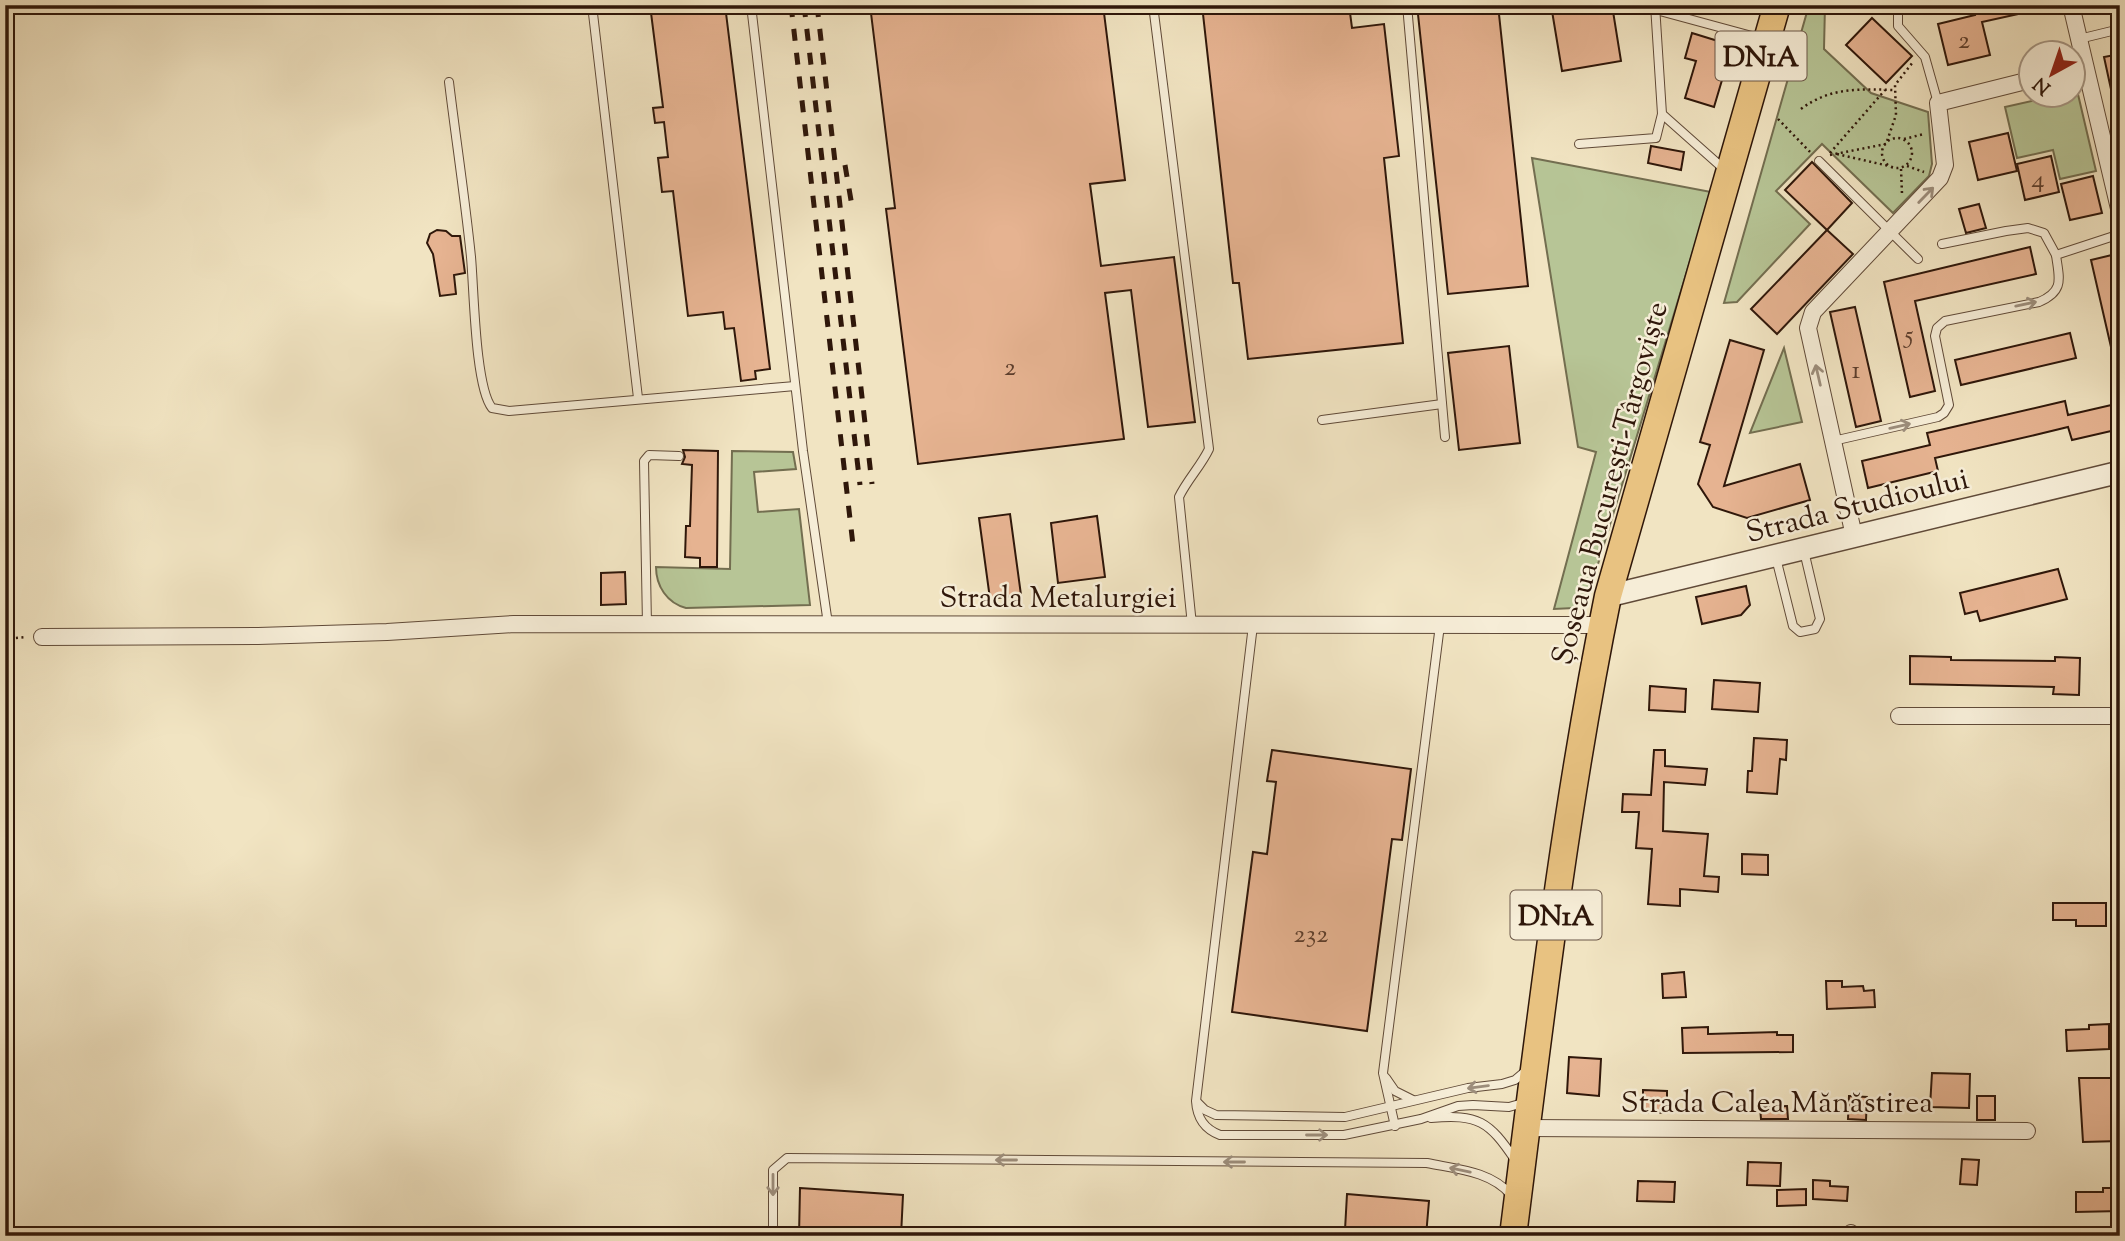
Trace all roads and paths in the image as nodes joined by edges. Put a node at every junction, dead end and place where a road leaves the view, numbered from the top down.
1 (592, 5) edge
2 (751, 5) edge
3 (1153, 5) edge
4 (1407, 5) edge
5 (1776, 5) edge
6 (1905, 5) edge
7 (2071, 5) edge
8 (1655, 8) edge
9 (2120, 29) edge
10 (2079, 38) edge
11 (2083, 38) edge
12 (1766, 40) junction
13 (1922, 52) junction
14 (449, 82) dead end
15 (2016, 84) edge
16 (1885, 90) junction
17 (1894, 90) junction
18 (2086, 93) edge
19 (1938, 103) junction
20 (1801, 109) dead end
21 (1662, 114) junction
22 (1778, 119) dead end
23 (1941, 130) junction
24 (1903, 139) junction
25 (1579, 144) dead end
26 (1886, 144) junction
27 (1835, 154) junction
28 (1819, 161) joint
29 (1889, 166) junction
30 (1727, 172) junction
31 (2120, 213) edge
32 (1891, 232) junction
33 (2120, 234) edge
34 (1942, 244) dead end
35 (2056, 256) junction
36 (1918, 260) dead end
37 (795, 386) junction
38 (638, 398) junction
39 (1442, 404) junction
40 (1322, 421) dead end
41 (1445, 437) dead end
42 (1833, 442) junction
43 (679, 456) dead end
44 (2120, 471) edge
45 (1854, 536) junction
46 (1803, 548) junction
47 (1775, 555) junction
48 (1608, 596) junction
49 (647, 625) junction
50 (828, 625) junction
51 (1192, 625) junction
52 (1253, 625) junction
53 (1440, 625) junction
54 (1602, 625) junction
55 (42, 637) joint
56 (5, 639) edge
57 (1899, 716) dead end
58 (2120, 716) edge
59 (1535, 1057) junction
60 (1383, 1073) junction
61 (1531, 1097) junction
62 (1414, 1100) junction
63 (1196, 1101) junction
64 (1390, 1105) junction
65 (1421, 1119) junction
66 (1395, 1126) junction
67 (1527, 1128) junction
68 (2027, 1132) dead end
69 (1521, 1170) junction
70 (1517, 1203) junction
71 (773, 1236) edge
72 (1513, 1236) edge

1 - 38 lane
2 - 37 lane
3 - 51 lane
4 - 39 lane
5 - 12 main road, Șoseaua București-Târgoviște / DN1A
6 - 13 lane
7 - 10 street
8 - 12 lane
8 - 21 lane
9 - 11 lane
12 - 30 main road, Șoseaua București-Târgoviște / DN1A
13 - 17 path
13 - 19 lane
14 - 38 lane
15 - 19 street
16 - 17 path
16 - 20 path
16 - 27 path
17 - 26 path
18 - 31 street
19 - 23 street
21 - 25 lane
21 - 30 lane
22 - 28 path
23 - 24 path
32 -> 23 street
24 - 26 path
24 - 29 path
26 - 27 path
26 - 29 path
27 - 29 path
28 - 32 lane
30 - 48 main road, Șoseaua București-Târgoviște / DN1A
32 - 36 lane
42 -> 32 street
33 - 35 lane
34 - 35 lane
42 -> 35 lane
37 - 38 lane
37 - 50 lane
39 - 40 lane
39 - 41 lane
42 - 45 street
43 - 49 lane
44 - 45 street, Strada Studioului
45 - 46 street, Strada Studioului
46 - 47 street, Strada Studioului
46 - 47 lane
47 - 48 street, Strada Studioului
48 - 54 main road, Șoseaua București-Târgoviște / DN1A
49 - 50 street, Strada Metalurgiei
49 - 55 street, Strada Metalurgiei
50 - 51 street, Strada Metalurgiei
51 - 52 street, Strada Metalurgiei
52 - 53 street, Strada Metalurgiei
52 - 63 lane
53 - 54 street, Strada Metalurgiei
53 - 60 lane
54 - 59 main road, Șoseaua București-Târgoviște / DN1A
55 - 56 path
57 - 58 street
59 - 61 main road, Șoseaua București-Târgoviște / DN1A
59 -> 62 lane
60 - 62 lane
60 - 64 lane
61 - 65 lane
61 - 67 main road, Șoseaua București-Târgoviște / DN1A
62 - 64 lane
63 - 64 lane
63 -> 66 lane
64 - 66 lane
65 - 66 lane
65 - 69 lane
67 - 68 street, Strada Calea Mănăstirea
67 - 69 main road, Șoseaua București-Târgoviște / DN1A
69 - 70 main road, Șoseaua București-Târgoviște / DN1A
70 -> 71 lane
70 - 72 main road, Șoseaua București-Târgoviște / DN1A

